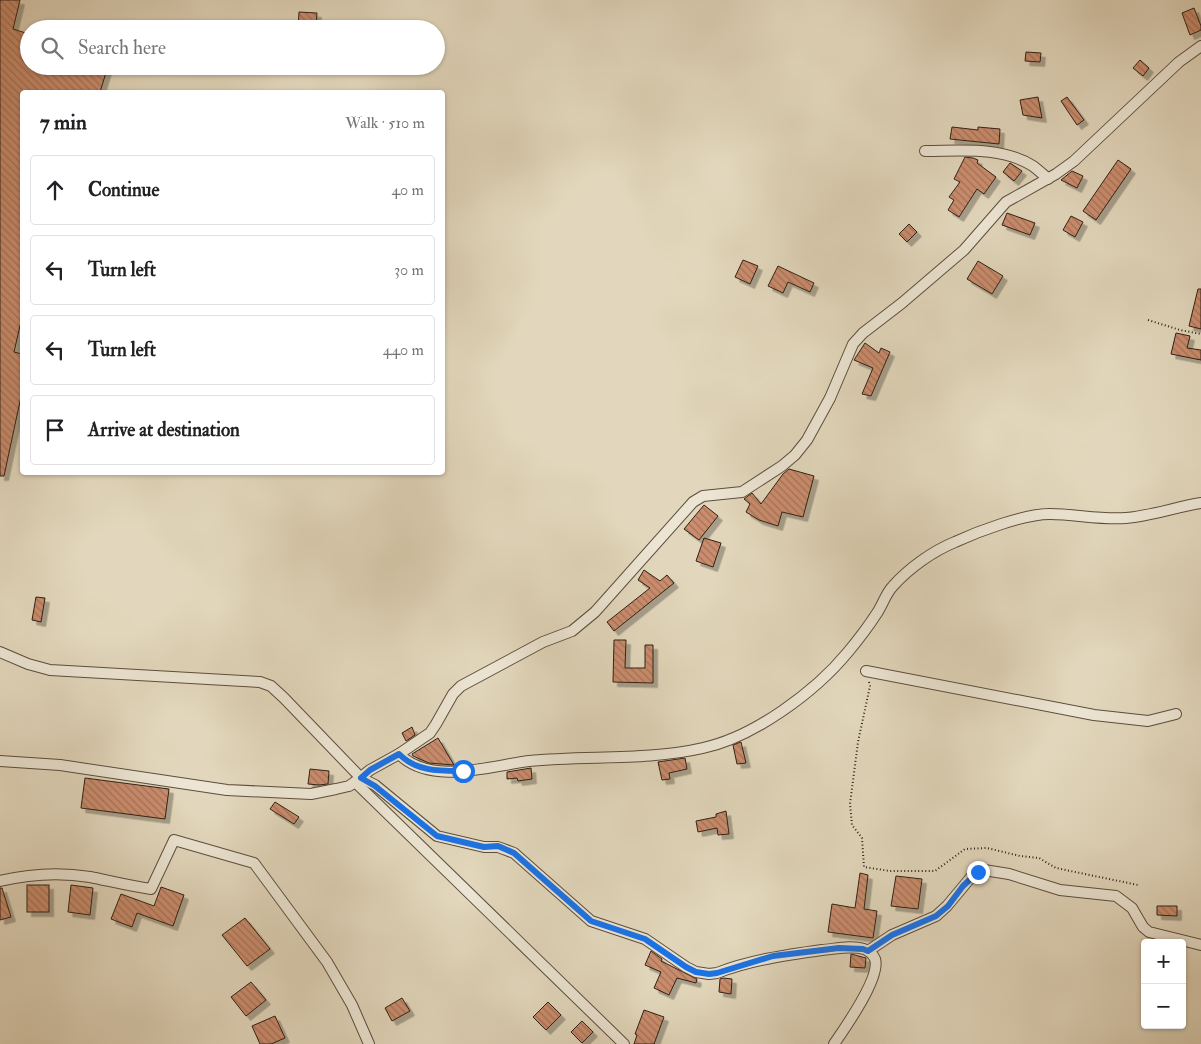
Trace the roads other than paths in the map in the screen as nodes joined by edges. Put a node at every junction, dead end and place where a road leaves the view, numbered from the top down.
1 (1201, 46) edge
2 (925, 151) dead end
3 (1048, 179) junction
4 (1201, 503) edge
5 (0, 652) edge
6 (866, 671) road end
7 (1176, 714) dead end
8 (399, 754) junction
9 (0, 761) edge
10 (358, 780) junction
11 (0, 881) edge
12 (1201, 944) edge
13 (868, 951) junction
14 (369, 1044) edge
15 (624, 1044) edge
16 (834, 1044) edge

1 - 3 street
2 - 3 street
3 - 8 street
4 - 8 street
5 - 10 street
6 - 7 street
8 - 10 street
9 - 10 street
10 - 13 street
10 - 15 street
11 - 14 street
12 - 13 street
13 - 16 street

